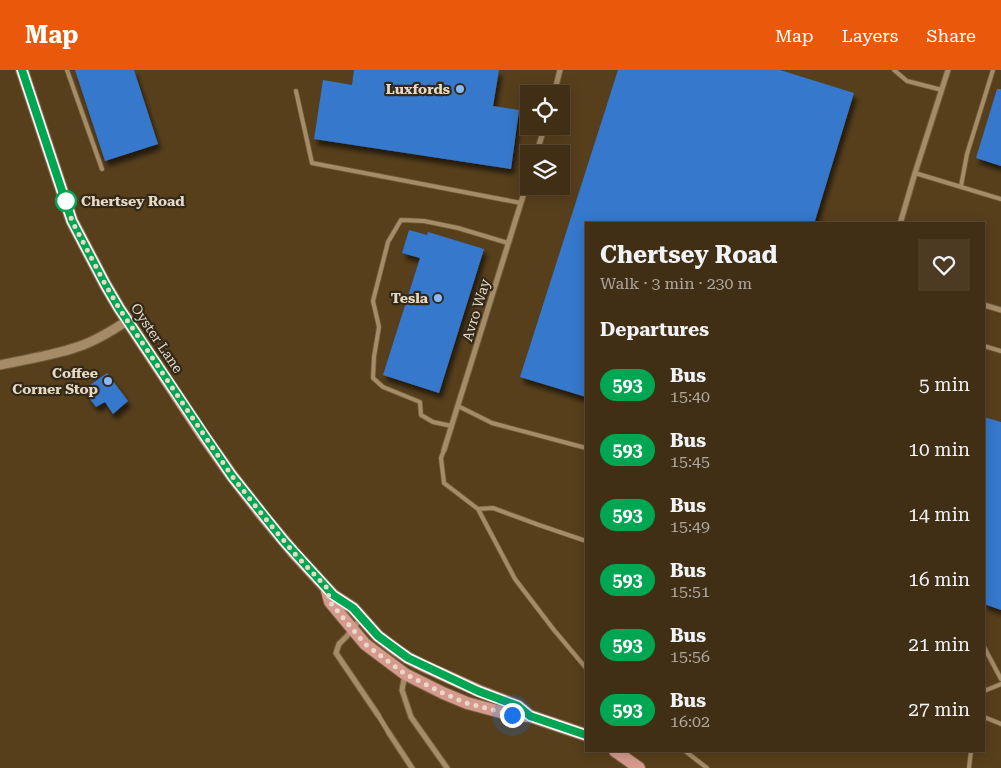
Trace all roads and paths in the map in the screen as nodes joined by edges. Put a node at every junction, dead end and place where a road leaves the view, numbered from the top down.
1 (22, 70) edge
2 (67, 70) edge
3 (560, 70) edge
4 (894, 70) edge
5 (947, 70) edge
6 (993, 70) edge
7 (556, 85) edge
8 (942, 90) junction
9 (296, 91) dead end
10 (102, 168) dead end
11 (915, 173) junction
12 (961, 186) junction
13 (524, 195) edge
14 (1001, 198) edge
15 (521, 203) junction
16 (901, 222) edge
17 (508, 243) junction
18 (985, 305) edge
19 (1001, 310) edge
20 (128, 321) junction
21 (985, 346) edge
22 (1001, 351) edge
23 (0, 365) edge
24 (458, 406) junction
25 (452, 426) junction
26 (585, 448) edge
27 (444, 450) joint
28 (478, 509) junction
29 (585, 541) edge
30 (327, 588) junction
31 (362, 618) junction
32 (353, 630) junction
33 (985, 649) edge
34 (585, 667) edge
35 (405, 674) junction
36 (1001, 679) edge
37 (1001, 684) edge
38 (985, 691) edge
39 (378, 715) joint
40 (530, 716) junction
41 (985, 718) edge
42 (1001, 724) edge
43 (390, 733) joint
44 (585, 736) edge
45 (616, 752) edge
46 (686, 752) edge
47 (971, 752) edge
48 (412, 768) edge
49 (447, 768) edge
50 (639, 768) edge
51 (707, 768) edge
52 (969, 768) edge

1 - 20 main road, Oyster Lane
2 - 10 lane
3 - 7 street
4 - 8 lane
5 - 8 street
6 - 12 lane
8 - 11 street
9 - 15 lane
11 - 12 lane
11 - 16 street
12 - 14 lane
13 - 15 street, Avro Way
15 - 17 street, Avro Way
17 - 24 street, Avro Way
17 - 25 lane
18 - 19 street
20 - 23 street
20 - 30 main road, Oyster Lane
21 - 22 lane
24 - 25 street, Avro Way
24 - 26 lane
25 - 27 street, Avro Way
27 - 28 lane
28 - 29 lane
28 - 34 lane
30 - 31 main road, Oyster Lane
30 - 32 main road, Oyster Lane
31 - 32 street
31 - 40 main road, Oyster Lane
32 - 35 main road, Oyster Lane
32 - 39 street
33 - 36 lane
35 - 40 main road, Oyster Lane
35 - 49 street
37 - 38 lane
39 - 43 street
40 - 44 main road
41 - 42 lane
43 - 48 street
45 - 50 main road
46 - 51 lane
47 - 52 lane

